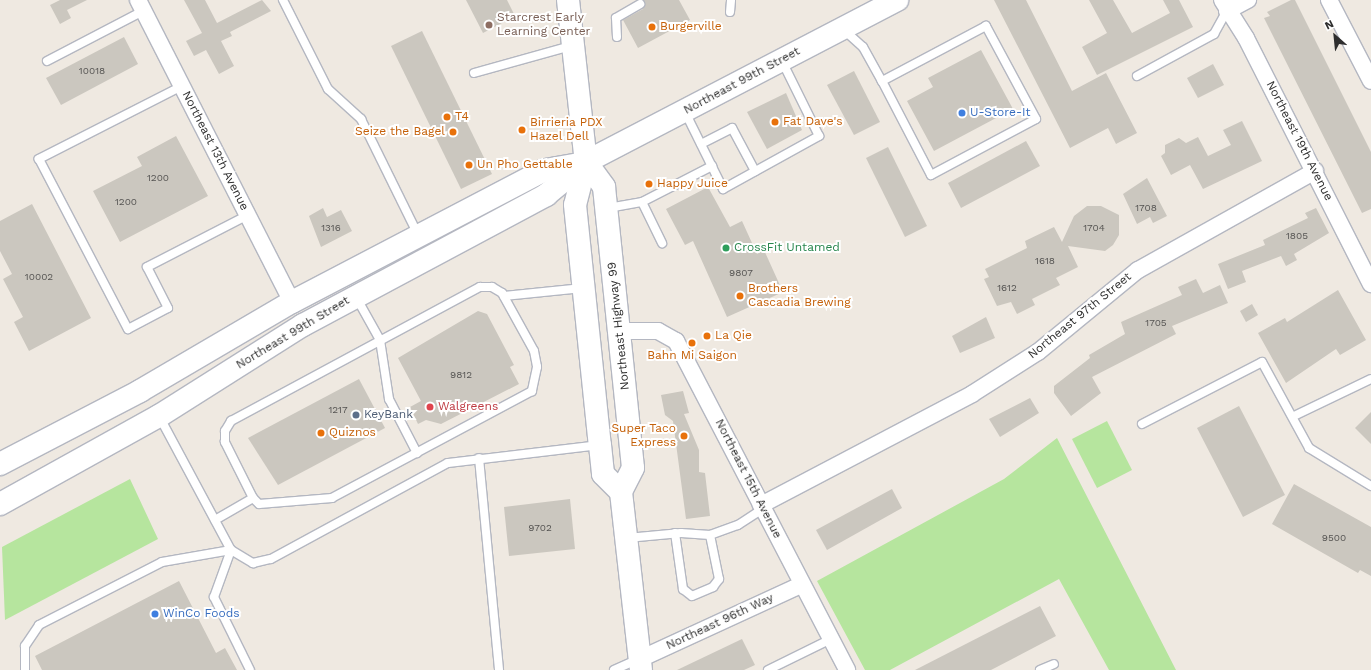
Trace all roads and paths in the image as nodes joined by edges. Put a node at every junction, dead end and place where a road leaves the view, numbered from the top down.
1 (283, 0) edge
2 (568, 0) edge
3 (731, 0) edge
4 (898, 0) edge
5 (1248, 0) edge
6 (1329, 0) edge
7 (640, 4) dead end
8 (141, 5) edge
9 (1224, 5) edge
10 (730, 12) dead end
11 (842, 28) junction
12 (617, 37) dead end
13 (572, 46) junction
14 (781, 60) junction
15 (47, 61) dead end
16 (474, 73) dead end
17 (1136, 76) dead end
18 (882, 81) junction
19 (1371, 81) edge
20 (182, 86) junction
21 (684, 111) junction
22 (701, 144) junction
23 (586, 162) junction
24 (712, 166) junction
25 (755, 171) junction
26 (1315, 171) junction
27 (642, 202) junction
28 (606, 208) junction
29 (248, 215) junction
30 (418, 236) junction
31 (662, 243) dead end
32 (1371, 284) edge
33 (583, 288) junction
34 (356, 296) junction
35 (504, 296) junction
36 (292, 302) junction
37 (619, 331) junction
38 (380, 340) junction
39 (1371, 379) edge
40 (163, 413) junction
41 (1294, 416) junction
42 (1142, 424) dead end
43 (600, 445) junction
44 (417, 453) junction
45 (479, 458) junction
46 (0, 464) edge
47 (1371, 486) edge
48 (621, 492) junction
49 (253, 498) junction
50 (0, 504) edge
51 (760, 505) junction
52 (215, 520) junction
53 (676, 533) junction
54 (710, 535) junction
55 (626, 538) junction
56 (231, 550) junction
57 (801, 585) junction
58 (831, 640) junction
59 (1054, 664) dead end
60 (640, 665) edge
61 (25, 670) edge
62 (250, 670) edge
63 (499, 670) edge
64 (614, 670) edge
65 (768, 670) edge
66 (847, 670) edge
67 (1040, 670) edge

1 - 30 lane
2 - 13 main road, Northeast Highway 99
3 - 10 lane
4 - 11 main road, Northeast 99th Street
5 - 9 street
6 - 19 street
7 - 12 lane
8 - 15 lane
8 - 20 street, Northeast 13th Avenue
9 - 17 lane
9 - 26 street, Northeast 19th Avenue
11 - 14 main road, Northeast 99th Street
11 - 18 lane
13 - 16 lane
13 - 23 main road, Northeast Highway 99
14 - 21 main road, Northeast 99th Street
14 - 25 lane
18 - 18 lane
20 - 29 street, Northeast 13th Avenue
20 - 29 lane
21 - 22 lane
21 - 23 main road, Northeast 99th Street
22 - 24 lane
22 - 25 lane
23 - 28 main road, Northeast Highway 99
23 - 30 main road, Northeast 99th Street
23 - 33 main road, Northeast Highway 99
23 - 34 main road, Northeast 99th Street
24 - 25 lane
24 - 27 lane
26 - 32 street, Northeast 19th Avenue
26 - 51 street, Northeast 97th Street
27 - 28 lane
27 - 31 lane
28 - 37 main road, Northeast Highway 99
29 - 36 street, Northeast 13th Avenue
30 - 36 main road, Northeast 99th Street
33 - 35 lane
33 - 43 main road, Northeast Highway 99
34 - 38 lane
34 - 40 main road, Northeast 99th Street
35 - 38 lane
35 - 44 lane
36 - 40 main road
36 - 46 main road, Northeast 99th Street
37 - 48 main road, Northeast Highway 99
37 - 51 street, Northeast 15th Avenue
38 - 44 lane
38 - 49 lane
39 - 41 lane
40 - 50 main road, Northeast 99th Street
40 - 52 lane
41 - 42 lane
41 - 47 lane
43 - 45 lane
43 - 48 main road, Northeast Highway 99
44 - 49 lane
45 - 56 lane
45 - 63 lane
48 - 55 main road
49 - 52 lane
51 - 54 lane
51 - 57 street, Northeast 15th Avenue
52 - 56 lane
53 - 54 lane
53 - 54 lane
53 - 55 lane
55 - 60 main road
56 - 61 lane
56 - 62 lane
57 - 58 street, Northeast 15th Avenue
57 - 60 street, Northeast 96th Way
58 - 65 lane
58 - 66 street, Northeast 15th Avenue
59 - 67 lane
60 - 64 lane

